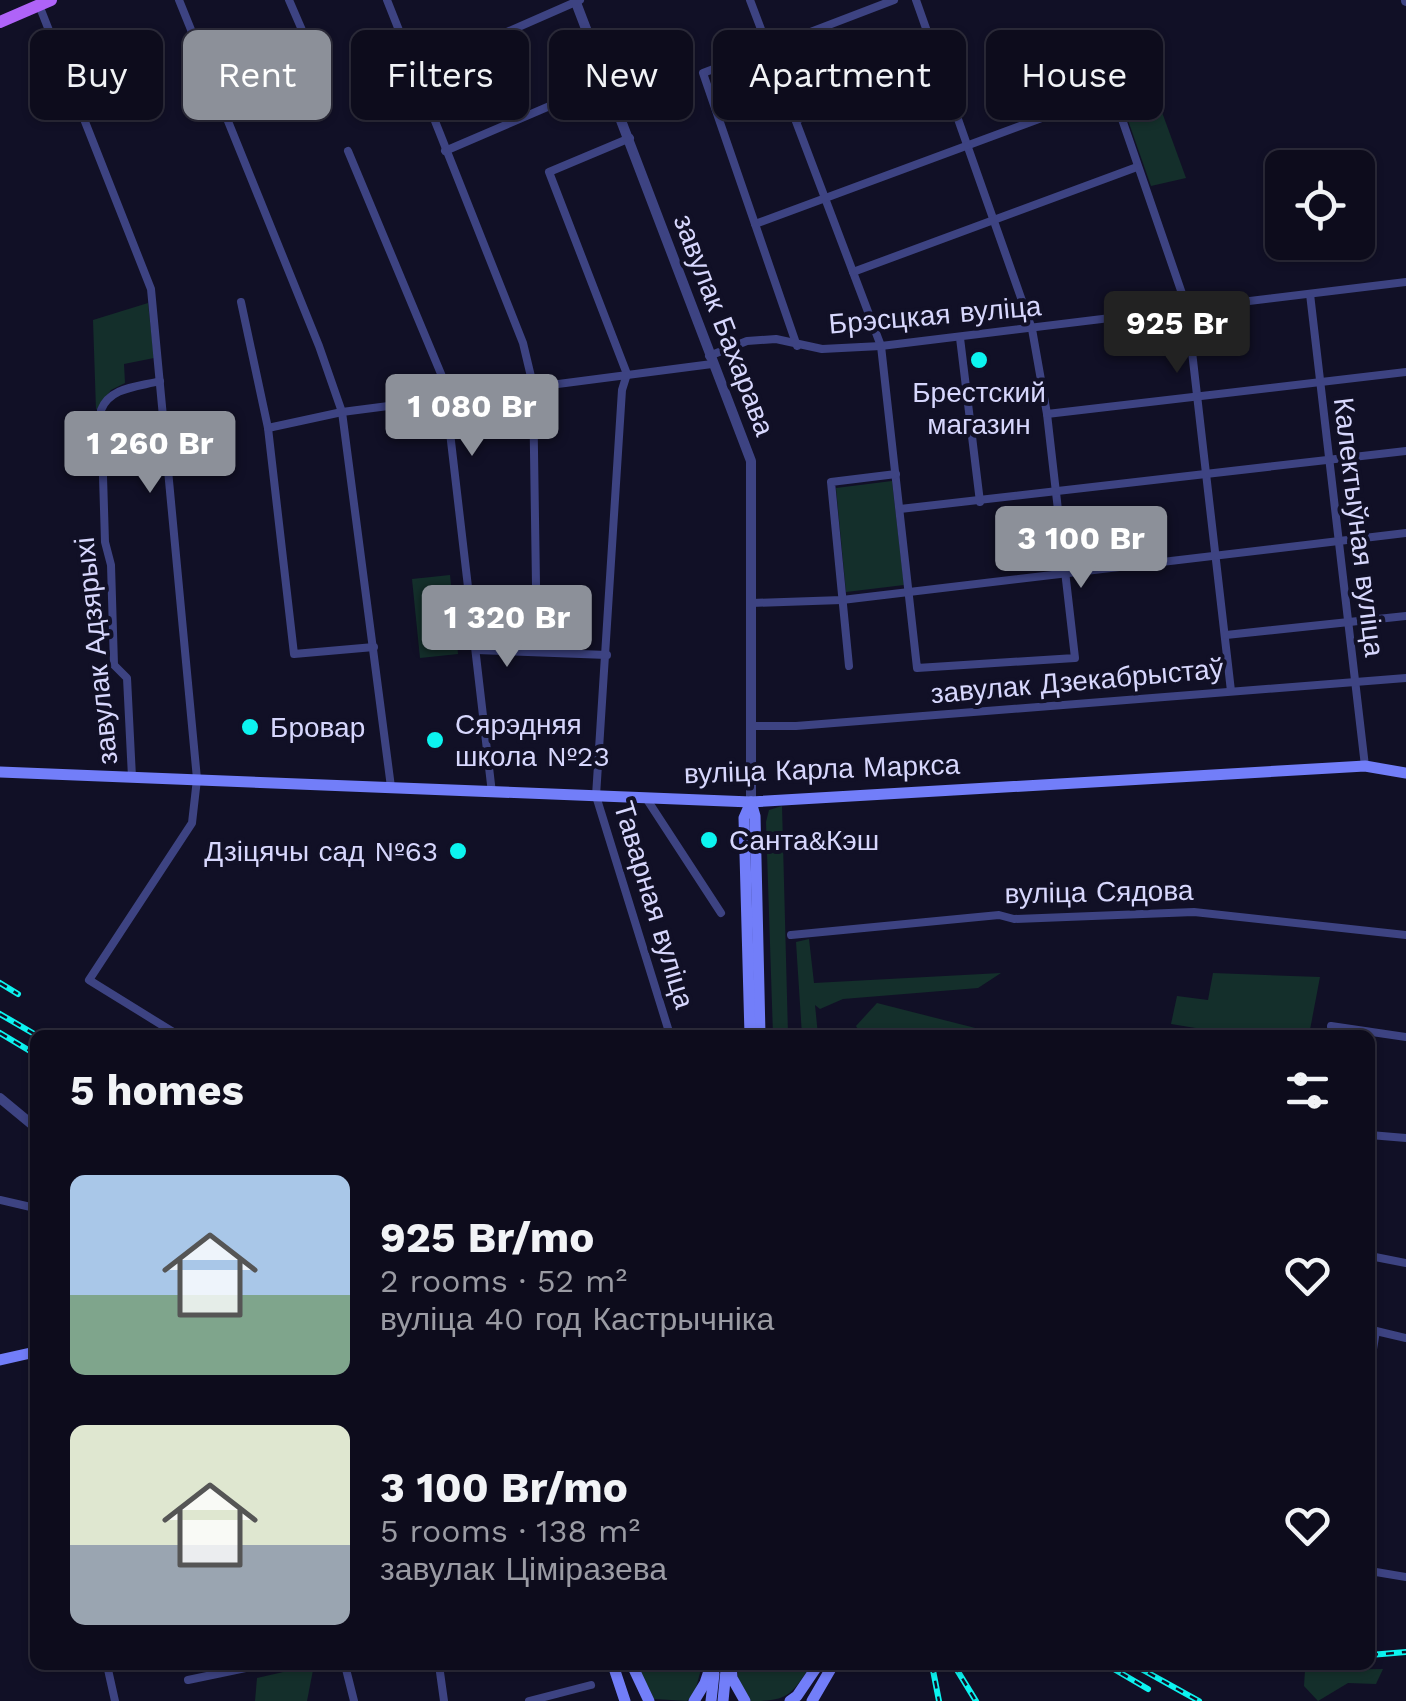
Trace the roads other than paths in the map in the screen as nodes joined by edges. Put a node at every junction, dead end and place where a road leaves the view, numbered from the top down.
1 (180, 0) edge
2 (289, 0) edge
3 (387, 0) edge
4 (750, 0) edge
5 (894, 0) edge
6 (916, 0) edge
7 (576, 1) edge
8 (45, 2) edge
9 (0, 22) edge
10 (302, 30) dead end
11 (399, 30) edge
12 (511, 30) edge
13 (588, 30) edge
14 (761, 30) edge
15 (814, 30) edge
16 (927, 30) edge
17 (713, 69) edge
18 (713, 104) edge
19 (549, 106) edge
20 (434, 120) edge
21 (623, 120) edge
22 (718, 120) edge
23 (796, 120) edge
24 (959, 120) edge
25 (1036, 120) edge
26 (1122, 120) edge
27 (630, 138) junction
28 (968, 145) junction
29 (445, 151) junction
30 (348, 152) dead end
31 (1138, 167) junction
32 (824, 197) junction
33 (996, 221) junction
34 (755, 224) junction
35 (853, 272) junction
36 (1406, 282) edge
37 (1310, 294) junction
38 (242, 302) dead end
39 (1187, 308) junction
40 (1032, 329) junction
41 (960, 338) junction
42 (796, 346) junction
43 (880, 346) junction
44 (711, 360) junction
45 (1406, 372) edge
46 (627, 374) junction
47 (160, 382) junction
48 (1318, 383) junction
49 (533, 386) junction
50 (1199, 396) junction
51 (446, 397) junction
52 (342, 412) junction
53 (1046, 414) junction
54 (268, 428) junction
55 (1406, 451) edge
56 (1328, 462) junction
57 (896, 474) junction
58 (1208, 474) junction
59 (1056, 492) junction
60 (980, 502) junction
61 (900, 509) junction
62 (1406, 533) edge
63 (1340, 542) junction
64 (1217, 558) junction
65 (1065, 574) junction
66 (909, 592) junction
67 (842, 600) junction
68 (752, 603) junction
69 (1406, 616) edge
70 (1349, 622) junction
71 (1226, 635) junction
72 (374, 647) junction
73 (477, 650) junction
74 (538, 652) junction
75 (607, 655) junction
76 (849, 666) dead end
77 (1406, 678) edge
78 (1356, 682) junction
79 (1231, 692) junction
80 (752, 726) junction
81 (1364, 766) junction
82 (0, 772) edge
83 (1406, 773) edge
84 (132, 777) junction
85 (198, 779) junction
86 (391, 787) junction
87 (492, 793) junction
88 (596, 796) junction
89 (646, 798) junction
90 (751, 802) junction
91 (721, 914) dead end
92 (792, 935) dead end
93 (1406, 935) edge
94 (1331, 1026) dead end
95 (170, 1030) edge
96 (668, 1030) edge
97 (750, 1030) edge
98 (760, 1030) edge
99 (1358, 1030) edge
100 (1375, 1032) edge
101 (1406, 1037) edge
102 (0, 1098) edge
103 (30, 1123) edge
104 (1375, 1135) edge
105 (1406, 1138) edge
106 (0, 1200) edge
107 (30, 1207) edge
108 (1375, 1257) edge
109 (1406, 1263) edge
110 (1375, 1330) edge
111 (1406, 1338) edge
112 (30, 1353) edge
113 (0, 1360) edge
114 (1375, 1572) edge
115 (1406, 1577) edge
116 (108, 1670) edge
117 (236, 1670) edge
118 (346, 1670) edge
119 (440, 1670) edge
120 (616, 1670) edge
121 (634, 1670) edge
122 (710, 1670) edge
123 (713, 1670) edge
124 (728, 1670) edge
125 (731, 1670) edge
126 (814, 1670) edge
127 (830, 1670) edge
128 (188, 1680) dead end
129 (591, 1685) dead end
130 (353, 1700) edge
131 (115, 1701) edge
132 (444, 1701) edge
133 (530, 1701) edge
134 (625, 1701) edge
135 (649, 1701) edge
136 (694, 1701) edge
137 (711, 1701) edge
138 (724, 1701) edge
139 (745, 1701) edge
140 (790, 1701) edge
141 (812, 1701) edge

1 - 52 street
2 - 10 street
3 - 11 street
4 - 14 street
5 - 15 street
6 - 16 street
7 - 12 street
7 - 13 street, завулак Бахарава
8 - 9 main road
8 - 47 street
17 - 18 street
19 - 29 street
20 - 29 street
21 - 27 street, завулак Бахарава
22 - 34 street
23 - 32 street
24 - 28 street
25 - 28 street
26 - 31 street
27 - 44 street, завулак Бахарава
27 - 46 street, Таварная вуліца
28 - 32 street
28 - 33 street
29 - 49 street
30 - 51 street
31 - 33 street
31 - 39 street
32 - 34 street
32 - 35 street
33 - 35 street
33 - 40 street
34 - 42 street
35 - 43 street
36 - 37 street, Брэсцкая вуліца
37 - 39 street, Брэсцкая вуліца
37 - 48 street, Калектыўная вуліца
38 - 54 street
39 - 40 street, Брэсцкая вуліца
39 - 50 street
40 - 41 street, Брэсцкая вуліца
40 - 53 street
41 - 43 street, Брэсцкая вуліца
41 - 60 street
42 - 43 street, Брэсцкая вуліца
42 - 44 street, Брэсцкая вуліца
43 - 57 street
44 - 46 street, Брэсцкая вуліца
44 - 68 street, завулак Бахарава
45 - 48 street
46 - 49 street, Брэсцкая вуліца
46 - 75 street, Таварная вуліца
47 - 84 street, завулак Адзярыхі
47 - 85 street
48 - 50 street
48 - 56 street, Калектыўная вуліца
49 - 51 street, Брэсцкая вуліца
49 - 74 street
50 - 53 street
50 - 58 street
51 - 52 street, Брэсцкая вуліца
51 - 73 street
52 - 54 street, Брэсцкая вуліца
52 - 72 street
53 - 59 street
54 - 72 street
55 - 56 street
56 - 58 street
56 - 63 street, Калектыўная вуліца
57 - 61 street
57 - 67 street
58 - 59 street
58 - 64 street
59 - 60 street
59 - 65 street
60 - 61 street
61 - 66 street
62 - 63 street
63 - 64 street
63 - 70 street, Калектыўная вуліца
64 - 65 street
64 - 71 street
65 - 66 street
65 - 66 street
66 - 67 street
67 - 68 street
67 - 76 street
68 - 80 street, завулак Бахарава
69 - 70 street
70 - 71 street
70 - 78 street, Калектыўная вуліца
71 - 79 street
72 - 86 street
73 - 74 street
73 - 87 street
74 - 75 street
75 - 88 street, Таварная вуліца
77 - 78 street, завулак Дзекабрыстаў
78 - 79 street, завулак Дзекабрыстаў
78 - 81 street, Калектыўная вуліца
79 - 80 street, завулак Дзекабрыстаў
80 - 90 street, завулак Бахарава
81 - 83 main road, вуліца Карла Маркса
81 - 90 main road, вуліца Карла Маркса
82 - 84 main road, вуліца Карла Маркса
84 - 85 main road, вуліца Карла Маркса
85 - 86 main road, вуліца Карла Маркса
85 - 95 street
86 - 87 main road, вуліца Карла Маркса
87 - 88 main road, вуліца Карла Маркса
88 - 89 main road, вуліца Карла Маркса
88 - 96 street, Таварная вуліца
89 - 90 main road, вуліца Карла Маркса
89 - 91 street
90 - 97 main road
90 - 98 main road
92 - 93 street, вуліца Сядова
94 - 99 street
100 - 101 street
102 - 103 street
104 - 105 street
106 - 107 street
108 - 109 street
110 - 111 street
112 - 113 main road
114 - 115 street
116 - 131 street
117 - 128 street
118 - 130 street
119 - 132 street
120 - 134 main road
121 - 135 main road
122 - 136 main road
123 - 137 main road
124 - 138 main road
125 - 139 main road
126 - 140 main road
127 - 141 main road
129 - 133 street

